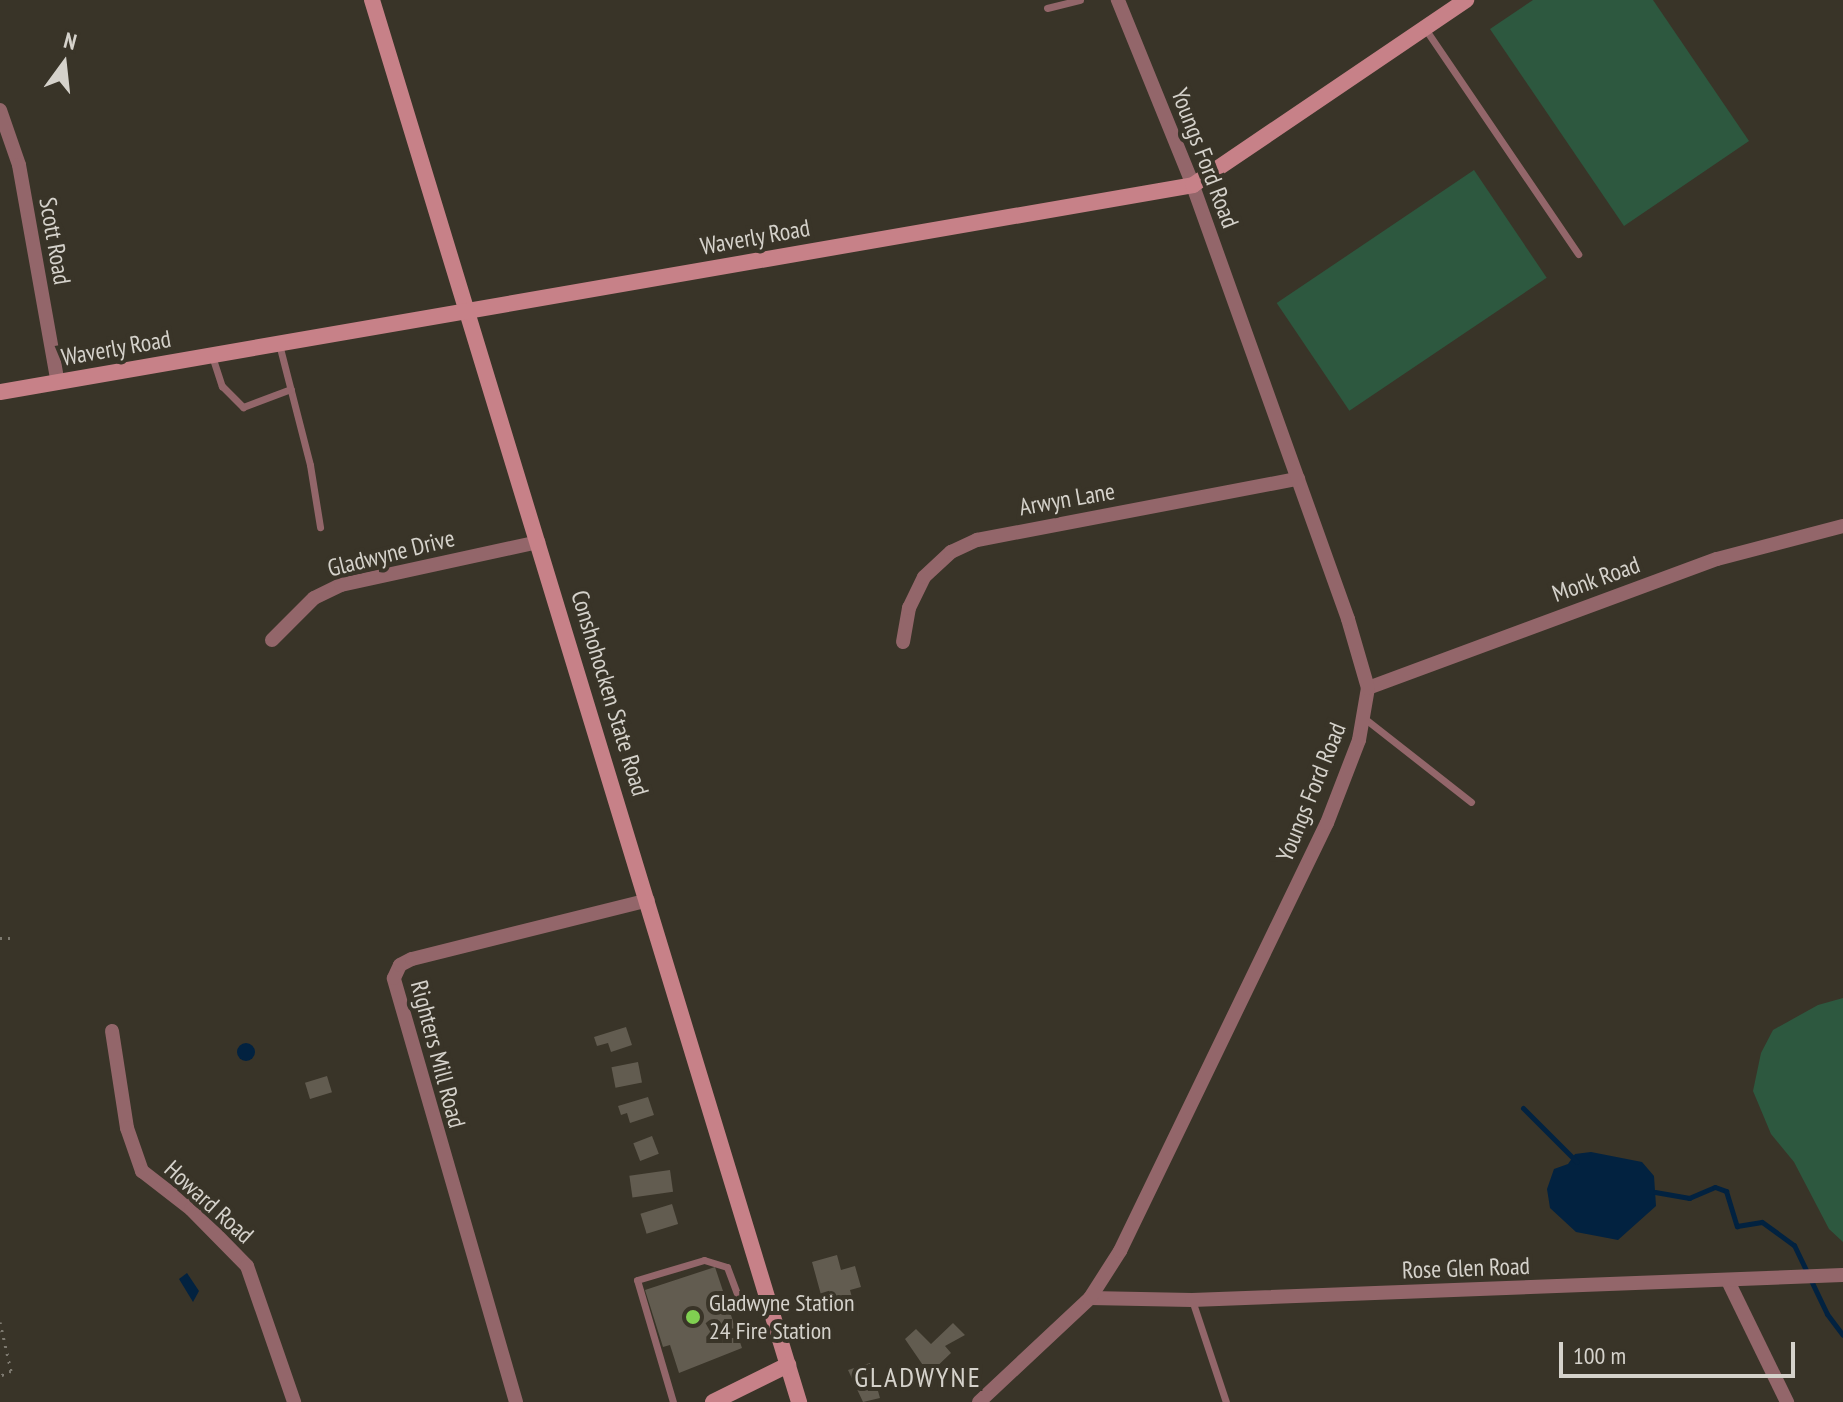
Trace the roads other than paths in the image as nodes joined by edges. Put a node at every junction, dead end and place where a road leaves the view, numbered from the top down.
1 (372, 0) edge
2 (1080, 0) edge
3 (1118, 0) edge
4 (1466, 0) edge
5 (1047, 8) dead end
6 (1425, 28) junction
7 (0, 110) edge
8 (1193, 185) junction
9 (1578, 254) dead end
10 (468, 311) junction
11 (279, 344) junction
12 (212, 356) junction
13 (58, 383) junction
14 (291, 389) junction
15 (0, 392) edge
16 (1298, 479) junction
17 (1843, 526) edge
18 (320, 527) dead end
19 (538, 542) junction
20 (272, 640) dead end
21 (903, 642) dead end
22 (1368, 688) junction
23 (1364, 718) junction
24 (1471, 802) dead end
25 (648, 900) junction
26 (112, 1031) dead end
27 (1841, 1275) edge
28 (1728, 1281) junction
29 (1090, 1298) junction
30 (768, 1300) junction
31 (1192, 1300) junction
32 (788, 1365) junction
33 (294, 1402) edge
34 (516, 1402) edge
35 (673, 1402) edge
36 (713, 1402) edge
37 (799, 1402) edge
38 (979, 1402) edge
39 (1226, 1402) edge
40 (1787, 1402) edge

1 - 10 street, Conshohocken State Road
2 - 5 lane
3 - 8 street, Youngs Ford Road
4 - 6 street, Waverly Road
6 - 8 street, Waverly Road
6 - 9 lane
7 - 13 street, Scott Road
8 - 10 street, Waverly Road
8 - 16 street, Youngs Ford Road
10 - 11 street, Waverly Road
10 - 19 street, Conshohocken State Road
11 - 12 street, Waverly Road
11 - 14 lane
12 - 13 street, Waverly Road
12 - 14 lane
13 - 15 street, Waverly Road
14 - 18 lane
16 - 21 street, Arwyn Lane
16 - 22 street, Youngs Ford Road
17 - 22 street, Monk Road
19 - 20 street, Gladwyne Drive
19 - 25 street, Conshohocken State Road
22 - 23 street, Youngs Ford Road
23 - 24 lane
23 - 29 street, Youngs Ford Road
25 - 30 street, Conshohocken State Road
25 - 34 street, Righters Mill Road
26 - 33 street, Howard Road
27 - 28 street, Rose Glen Road
28 - 31 street, Rose Glen Road
28 - 40 street
29 - 31 street, Rose Glen Road
29 - 38 street, Youngs Ford Road
30 - 32 street, Conshohocken State Road
30 - 35 lane
31 - 39 lane
32 - 36 street
32 - 37 street, Conshohocken State Road

